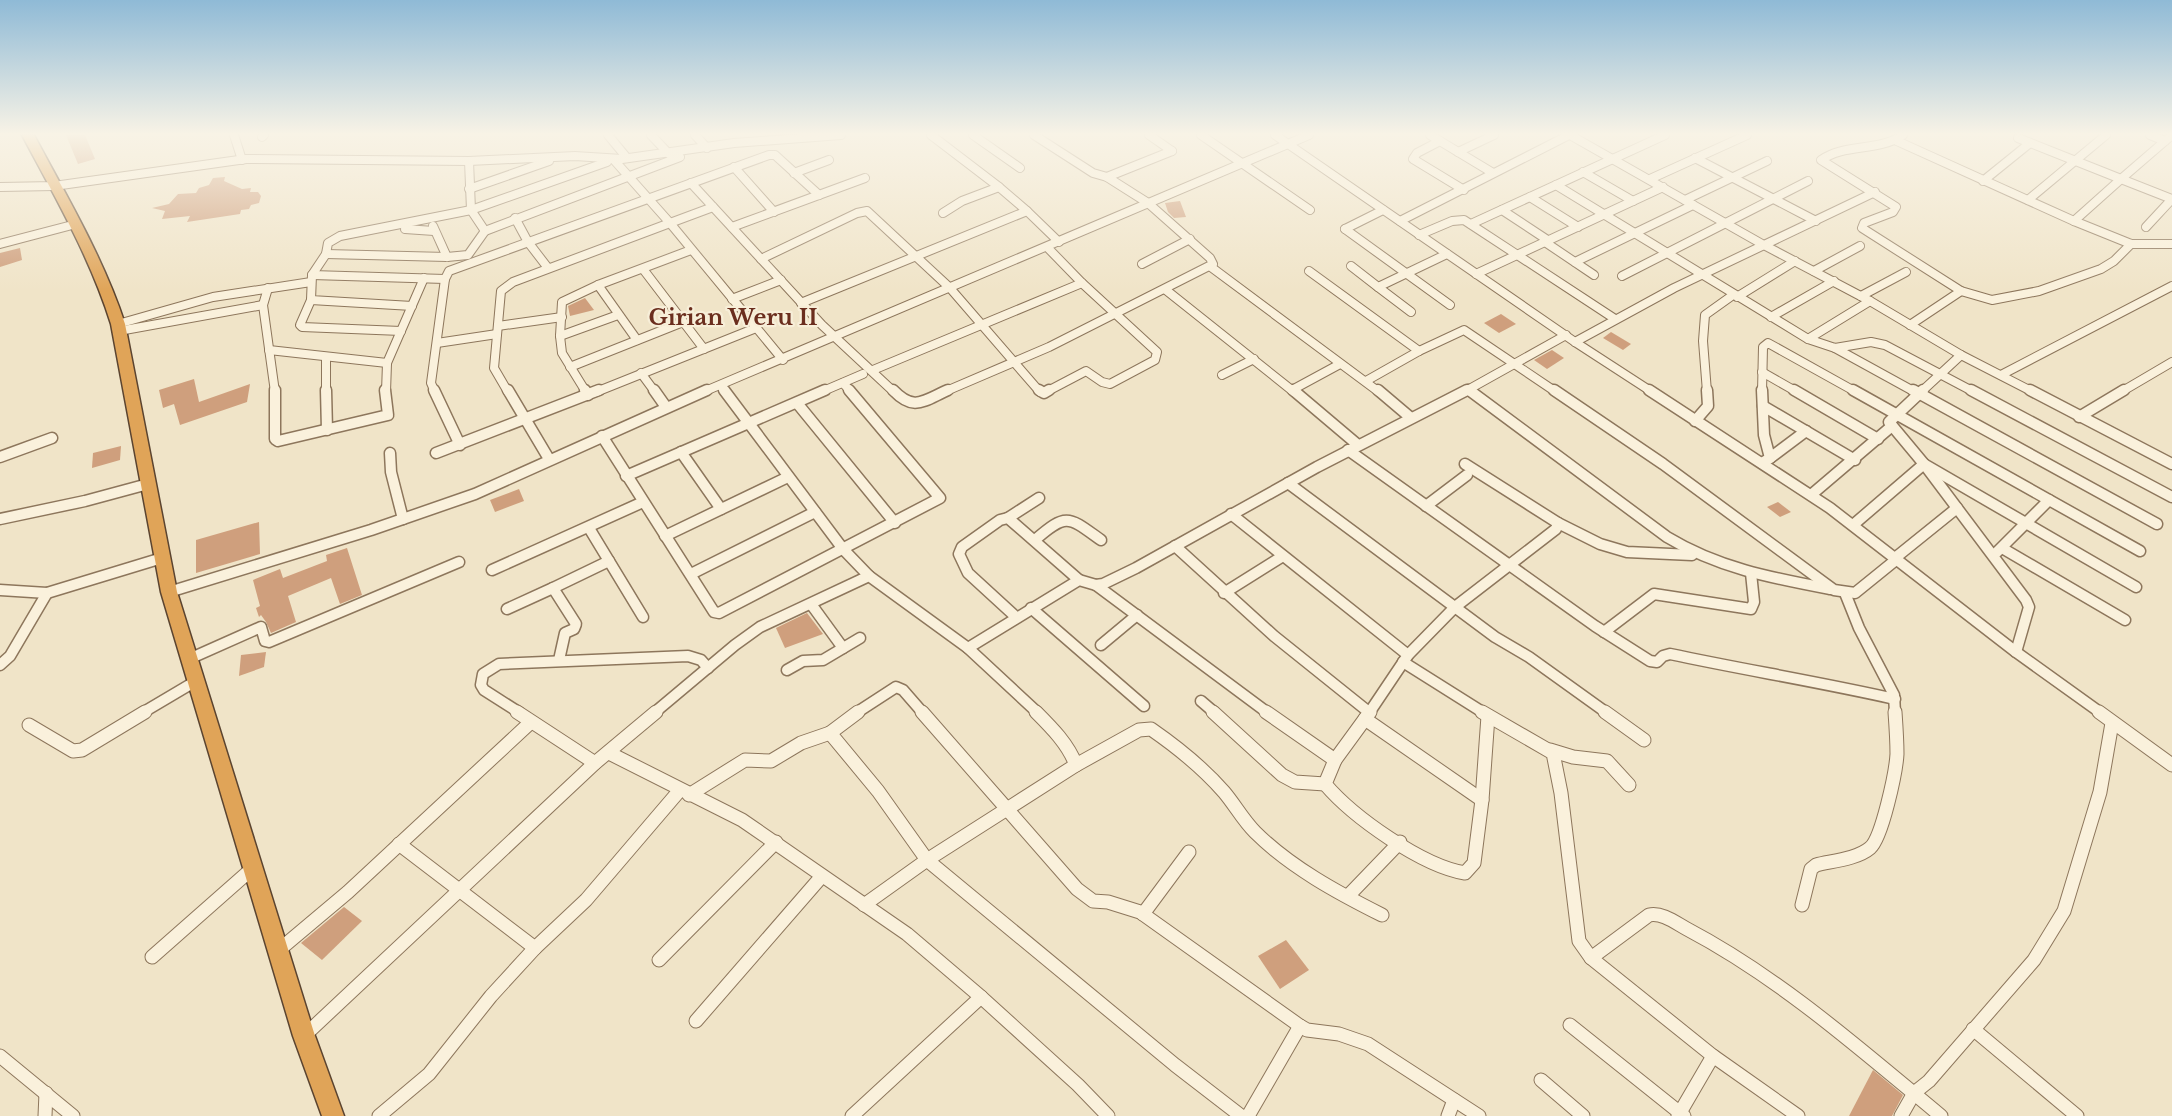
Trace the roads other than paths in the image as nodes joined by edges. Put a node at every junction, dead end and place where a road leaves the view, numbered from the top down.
1 (55, 187) edge
2 (474, 187) edge
3 (536, 187) edge
4 (597, 187) edge
5 (638, 187) edge
6 (679, 187) edge
7 (695, 187) edge
8 (752, 187) edge
9 (810, 187) edge
10 (840, 187) edge
11 (999, 187) joint
12 (1123, 187) edge
13 (1186, 187) edge
14 (1276, 187) edge
15 (1350, 187) edge
16 (1459, 187) edge
17 (1469, 187) edge
18 (1550, 187) edge
19 (1561, 187) edge
20 (1609, 187) edge
21 (1661, 187) edge
22 (1665, 187) edge
23 (1716, 187) edge
24 (1750, 187) edge
25 (1796, 187) edge
26 (1867, 187) edge
27 (1997, 187) edge
28 (2043, 187) edge
29 (2112, 187) edge
30 (2142, 187) edge
31 (469, 189) joint
32 (1464, 190) junction
33 (1875, 192) junction
34 (819, 195) junction
35 (1530, 197) junction
36 (648, 198) junction
37 (1773, 199) junction
38 (2172, 199) edge
39 (2028, 200) junction
40 (1633, 201) junction
41 (1689, 202) junction
42 (1148, 203) junction
43 (713, 207) junction
44 (471, 210) junction
45 (1310, 210) dead end
46 (1383, 210) junction
47 (1502, 210) junction
48 (1027, 211) junction
49 (774, 212) junction
50 (943, 213) dead end
51 (1605, 215) junction
52 (515, 218) junction
53 (431, 220) junction
54 (1400, 221) junction
55 (1815, 221) junction
56 (2074, 221) junction
57 (670, 223) junction
58 (1725, 223) junction
59 (76, 224) junction
60 (1471, 224) junction
61 (391, 227) junction
62 (732, 227) junction
63 (1578, 227) junction
64 (2146, 227) dead end
65 (434, 231) junction
66 (484, 231) junction
67 (1634, 234) junction
68 (1419, 235) junction
69 (1190, 239) junction
70 (528, 242) junction
71 (1059, 242) junction
72 (1547, 242) junction
73 (0, 244) edge
74 (1762, 244) junction
75 (2131, 244) junction
76 (2172, 244) edge
77 (1047, 246) junction
78 (1860, 246) dead end
79 (691, 250) junction
80 (1665, 253) junction
81 (326, 254) junction
82 (1447, 254) junction
83 (1517, 255) junction
84 (447, 257) junction
85 (916, 257) junction
86 (468, 259) junction
87 (761, 259) junction
88 (1795, 261) junction
89 (1575, 262) junction
90 (1142, 264) dead end
91 (1351, 266) dead end
92 (1211, 267) junction
93 (548, 268) junction
94 (643, 268) junction
95 (1309, 271) dead end
96 (1814, 271) junction
97 (1906, 272) dead end
98 (1407, 274) junction
99 (1476, 274) junction
100 (1594, 275) dead end
101 (1700, 275) junction
102 (1622, 276) dead end
103 (311, 279) junction
104 (424, 279) junction
105 (445, 279) junction
106 (781, 280) junction
107 (1834, 281) junction
108 (1082, 284) junction
109 (598, 285) junction
110 (2172, 286) edge
111 (1378, 287) junction
112 (268, 288) junction
113 (950, 288) junction
114 (1166, 290) junction
115 (1961, 291) junction
116 (1735, 296) junction
117 (1866, 298) junction
118 (732, 299) junction
119 (311, 300) junction
120 (801, 303) junction
121 (263, 304) junction
122 (1450, 305) dead end
123 (412, 306) junction
124 (1410, 312) dead end
125 (618, 315) junction
126 (1116, 315) junction
127 (562, 316) junction
128 (1771, 317) junction
129 (1615, 319) junction
130 (683, 322) junction
131 (982, 325) junction
132 (1910, 325) junction
133 (756, 327) junction
134 (118, 328) junction
135 (498, 330) junction
136 (401, 331) junction
137 (560, 336) junction
138 (836, 337) junction
139 (1570, 339) junction
140 (1808, 339) junction
141 (637, 340) junction
142 (436, 343) junction
143 (1835, 348) junction
144 (704, 349) junction
145 (269, 350) junction
146 (1419, 351) junction
147 (1961, 355) junction
148 (326, 357) junction
149 (1254, 359) junction
150 (783, 360) junction
151 (1015, 362) junction
152 (2172, 362) edge
153 (387, 363) junction
154 (1340, 364) junction
155 (1515, 364) junction
156 (570, 367) junction
157 (873, 370) junction
158 (1762, 372) junction
159 (641, 373) junction
160 (863, 374) dead end
161 (1940, 374) junction
162 (1222, 375) dead end
163 (2001, 375) junction
164 (1366, 381) junction
165 (843, 383) junction
166 (721, 386) junction
167 (1292, 390) junction
168 (1468, 390) junction
169 (1918, 393) junction
170 (588, 395) junction
171 (797, 403) junction
172 (1763, 406) junction
173 (666, 407) junction
174 (1896, 414) junction
175 (2079, 417) junction
176 (1411, 418) junction
177 (526, 420) junction
178 (1695, 421) junction
179 (749, 423) junction
180 (1892, 426) junction
181 (327, 430) junction
182 (1806, 431) junction
183 (602, 436) junction
184 (52, 438) dead end
185 (1878, 439) junction
186 (460, 445) junction
187 (1353, 448) junction
188 (681, 452) junction
189 (390, 453) dead end
190 (436, 453) dead end
191 (0, 458) edge
192 (549, 459) junction
193 (1855, 459) junction
194 (1766, 460) junction
195 (2172, 464) edge
196 (1924, 465) junction
197 (626, 476) junction
198 (788, 477) junction
199 (1288, 483) junction
200 (148, 484) junction
201 (1812, 495) junction
202 (2172, 497) edge
203 (1039, 498) dead end
204 (2049, 500) junction
205 (643, 502) junction
206 (1426, 506) junction
207 (1956, 508) junction
208 (721, 509) junction
209 (815, 512) junction
210 (1231, 514) junction
211 (1008, 518) junction
212 (0, 519) edge
213 (403, 519) junction
214 (895, 523) junction
215 (1558, 523) junction
216 (2027, 523) junction
217 (2157, 524) dead end
218 (1853, 525) junction
219 (589, 528) junction
220 (665, 536) junction
221 (1036, 540) junction
222 (1101, 540) dead end
223 (1175, 546) junction
224 (2002, 548) junction
225 (843, 549) junction
226 (2140, 551) dead end
227 (1697, 555) junction
228 (1283, 556) junction
229 (1993, 556) junction
230 (162, 558) junction
231 (1896, 558) junction
232 (609, 561) junction
233 (459, 562) dead end
234 (1510, 567) junction
235 (492, 570) dead end
236 (1751, 573) junction
237 (691, 574) junction
238 (869, 576) junction
239 (1079, 580) junction
240 (1096, 585) junction
241 (2136, 587) dead end
242 (553, 588) junction
243 (0, 590) edge
244 (1839, 591) junction
245 (169, 592) junction
246 (1224, 592) junction
247 (47, 593) junction
248 (811, 604) junction
249 (1455, 607) junction
250 (1030, 608) junction
251 (507, 609) dead end
252 (1137, 615) junction
253 (1016, 617) junction
254 (643, 618) dead end
255 (2125, 620) dead end
256 (1604, 632) junction
257 (860, 638) dead end
258 (1101, 645) dead end
259 (843, 648) junction
260 (968, 648) junction
261 (2016, 652) junction
262 (189, 659) junction
263 (1406, 659) junction
264 (559, 660) junction
265 (0, 665) edge
266 (708, 668) junction
267 (787, 670) dead end
268 (196, 681) junction
269 (1895, 699) junction
270 (1202, 701) dead end
271 (1144, 706) dead end
272 (1367, 716) junction
273 (1488, 716) junction
274 (531, 722) junction
275 (2112, 723) junction
276 (29, 725) dead end
277 (830, 733) junction
278 (1644, 740) dead end
279 (1550, 750) junction
280 (609, 753) junction
281 (1335, 760) junction
282 (595, 763) junction
283 (1076, 765) junction
284 (2172, 765) edge
285 (1325, 784) junction
286 (1629, 785) dead end
287 (684, 793) junction
288 (1482, 800) junction
289 (1007, 809) junction
290 (776, 842) junction
291 (1400, 842) junction
292 (399, 844) junction
293 (1189, 852) dead end
294 (927, 860) junction
295 (253, 868) junction
296 (822, 876) junction
297 (460, 892) junction
298 (1348, 896) junction
299 (864, 904) junction
300 (1802, 905) dead end
301 (1143, 914) junction
302 (1382, 915) dead end
303 (535, 948) junction
304 (279, 950) junction
305 (152, 957) dead end
306 (1591, 958) junction
307 (659, 960) dead end
308 (981, 997) junction
309 (696, 1022) dead end
310 (1570, 1025) dead end
311 (1300, 1026) junction
312 (1973, 1029) junction
313 (304, 1036) junction
314 (0, 1056) edge
315 (1713, 1056) junction
316 (1541, 1080) dead end
317 (46, 1093) junction
318 (1914, 1093) junction
319 (1454, 1100) junction
320 (1680, 1115) edge
321 (45, 1116) edge
322 (73, 1116) edge
323 (333, 1116) edge
324 (379, 1116) edge
325 (852, 1116) edge
326 (1108, 1116) edge
327 (1241, 1116) edge
328 (1248, 1116) edge
329 (1448, 1116) edge
330 (1479, 1116) edge
331 (1583, 1116) edge
332 (1797, 1116) edge
333 (1901, 1116) edge
334 (1941, 1116) edge
335 (2077, 1116) edge

1 - 59 highway
2 - 31 street
3 - 44 street
4 - 52 street
5 - 36 street
6 - 36 street
7 - 43 street
8 - 49 street
9 - 34 street
10 - 34 street
11 - 48 street
11 - 50 street
12 - 42 street
13 - 42 street
14 - 45 street
15 - 46 street
16 - 32 street
17 - 32 street
18 - 35 street
19 - 51 street
20 - 40 street
21 - 40 street
22 - 41 street
23 - 41 street
24 - 37 street
25 - 37 street
26 - 33 street
27 - 39 street
28 - 39 street
29 - 56 street
30 - 38 street
31 - 44 street
32 - 54 street
33 - 55 street
33 - 115 street
34 - 49 street
35 - 47 street
35 - 63 street
36 - 57 street
36 - 70 street
37 - 55 street
37 - 58 street
38 - 64 street
39 - 56 street
40 - 51 street
41 - 58 street
41 - 67 street
42 - 69 street
42 - 71 street
43 - 57 street
43 - 62 street
44 - 53 street
44 - 66 street
46 - 54 street
46 - 98 street
47 - 60 street
47 - 72 street
48 - 71 street
48 - 85 street
49 - 62 street
51 - 63 street
51 - 67 street
52 - 66 street
52 - 70 street
53 - 61 street
53 - 65 street
54 - 68 street
55 - 74 street
56 - 75 street
57 - 79 street
57 - 93 street
58 - 74 street
58 - 80 street
59 - 73 street
59 - 134 highway
60 - 68 street
60 - 83 street
61 - 65 street
61 - 81 street
62 - 87 street
63 - 72 street
65 - 84 street
66 - 86 street
67 - 80 street
67 - 89 street
68 - 82 street
69 - 90 street
69 - 92 street
70 - 86 street
70 - 93 street
71 - 77 street
72 - 83 street
72 - 89 street
74 - 88 street
74 - 101 street
75 - 76 street
75 - 115 street
77 - 108 street
77 - 113 street
78 - 96 street
79 - 94 street
79 - 118 street
80 - 101 street
80 - 102 street
81 - 84 street
81 - 103 street
82 - 98 street
82 - 99 street
83 - 99 street
83 - 129 street
84 - 86 street
85 - 87 street
85 - 113 street
85 - 120 street
86 - 105 street
87 - 106 street
88 - 96 street
88 - 116 street
89 - 100 street
91 - 111 street
92 - 114 street
92 - 154 street
93 - 135 street
94 - 109 street
94 - 130 street
95 - 146 street
96 - 107 street
97 - 117 street
98 - 111 street
98 - 122 street
99 - 139 street
101 - 116 street
101 - 129 street
103 - 104 street
103 - 112 street
103 - 119 street
104 - 105 street
104 - 123 street
105 - 142 street
106 - 118 street
106 - 120 street
107 - 117 street
107 - 128 street
108 - 126 street
108 - 131 street
109 - 125 street
109 - 127 street
110 - 163 street
111 - 124 street
112 - 121 street
112 - 134 street
113 - 131 street
113 - 138 street
114 - 126 street
114 - 149 street
115 - 132 street
116 - 128 street
116 - 178 street
117 - 132 street
117 - 140 street
118 - 133 street
119 - 123 street
119 - 136 street
120 - 138 street
121 - 134 street
121 - 145 street
123 - 136 street
125 - 137 street
125 - 141 street
126 - 151 street
126 - 151 street
127 - 135 street
127 - 137 street
128 - 140 street
129 - 139 street
130 - 141 street
130 - 144 street
131 - 151 street
131 - 157 street
132 - 147 street
133 - 144 street
133 - 150 street
134 - 200 highway
135 - 142 street
135 - 177 street
136 - 153 street
137 - 156 street
138 - 150 street
138 - 157 street
139 - 155 street
139 - 178 street
140 - 143 street
141 - 156 street
142 - 186 street
143 - 161 street
143 - 169 street
144 - 159 street
145 - 148 street
145 - 181 street
146 - 155 street
146 - 164 street
147 - 161 street
147 - 163 street
148 - 153 street
148 - 181 street
149 - 162 street
149 - 167 street
150 - 166 street
151 - 157 street
152 - 175 street
153 - 181 street
154 - 164 street
154 - 167 street
155 - 168 street
155 - 244 street
156 - 170 street
158 - 172 street
158 - 174 street
158 - 185 street
159 - 170 street
159 - 173 street
160 - 165 street
161 - 169 street
161 - 202 street
163 - 175 street
164 - 176 street
165 - 171 street
165 - 214 street
166 - 173 street
166 - 179 street
167 - 187 street
168 - 176 street
168 - 227 street
169 - 174 street
169 - 217 street
170 - 177 street
171 - 179 street
171 - 214 street
172 - 182 street
172 - 194 street
173 - 183 street
174 - 180 street
174 - 204 street
175 - 195 street
176 - 187 street
177 - 186 street
177 - 192 street
178 - 194 street
179 - 188 street
179 - 198 street
180 - 185 street
180 - 196 street
182 - 193 street
182 - 194 street
183 - 192 street
183 - 197 street
184 - 191 street
185 - 193 street
186 - 190 street
187 - 199 street
187 - 206 street
188 - 197 street
188 - 208 street
189 - 213 street
192 - 213 street
193 - 201 street
194 - 201 street
196 - 207 street
196 - 216 street
196 - 218 street
197 - 205 street
198 - 208 street
198 - 209 street
199 - 210 street
199 - 249 street
200 - 212 street
200 - 230 highway
201 - 218 street
203 - 211 street
204 - 216 street
204 - 226 street
205 - 219 street
205 - 220 street
206 - 215 street
206 - 234 street
207 - 229 street
207 - 231 street
208 - 220 street
209 - 225 street
209 - 237 street
210 - 223 street
210 - 228 street
211 - 221 street
211 - 253 street
213 - 245 street
214 - 225 street
215 - 227 street
215 - 234 street
216 - 224 street
216 - 241 street
218 - 231 street
219 - 232 street
219 - 235 street
220 - 237 street
221 - 222 street
221 - 239 street
223 - 240 street
223 - 246 street
224 - 229 street
224 - 255 street
225 - 237 street
225 - 238 street
227 - 236 street
228 - 246 street
228 - 263 street
229 - 261 street
230 - 245 highway
230 - 247 street
231 - 244 street
231 - 261 street
232 - 242 street
232 - 254 street
233 - 262 street
234 - 249 street
234 - 256 street
236 - 244 street
236 - 256 street
238 - 248 street
238 - 260 street
239 - 240 street
239 - 250 street
240 - 252 street
242 - 251 street
242 - 264 street
243 - 247 street
244 - 269 street
245 - 262 highway
246 - 272 street
247 - 265 street
248 - 259 street
248 - 266 street
249 - 263 street
249 - 278 street
250 - 253 street
250 - 271 street
252 - 258 street
252 - 281 street
253 - 260 street
256 - 269 street
257 - 259 street
259 - 267 street
260 - 283 street
261 - 275 street
262 - 268 highway
263 - 272 street
263 - 273 street
264 - 266 street
264 - 274 street
266 - 280 street
268 - 276 street
268 - 295 highway
269 - 300 street
270 - 285 street
272 - 281 street
272 - 288 street
273 - 279 street
273 - 288 street
274 - 282 street
274 - 292 street
275 - 284 street
275 - 312 street
277 - 287 street
277 - 289 street
277 - 294 street
279 - 286 street
279 - 306 street
280 - 282 street
280 - 287 street
281 - 285 street
282 - 297 street
283 - 289 street
283 - 298 street
285 - 291 street
287 - 290 street
287 - 303 street
288 - 291 street
289 - 294 street
289 - 301 street
290 - 296 street
290 - 307 street
291 - 298 street
292 - 297 street
292 - 304 street
293 - 301 street
294 - 299 street
294 - 327 street
295 - 304 highway
295 - 305 street
296 - 299 street
296 - 309 street
297 - 303 street
297 - 313 street
298 - 302 street
299 - 308 street
301 - 311 street
303 - 324 street
304 - 313 highway
306 - 315 street
306 - 318 street
308 - 325 street
308 - 326 street
310 - 320 street
311 - 319 street
311 - 328 street
312 - 318 street
312 - 335 street
313 - 323 highway
314 - 317 street
315 - 320 street
315 - 332 street
316 - 331 street
317 - 321 street
317 - 322 street
318 - 333 street
318 - 334 street
319 - 329 street
319 - 330 street

